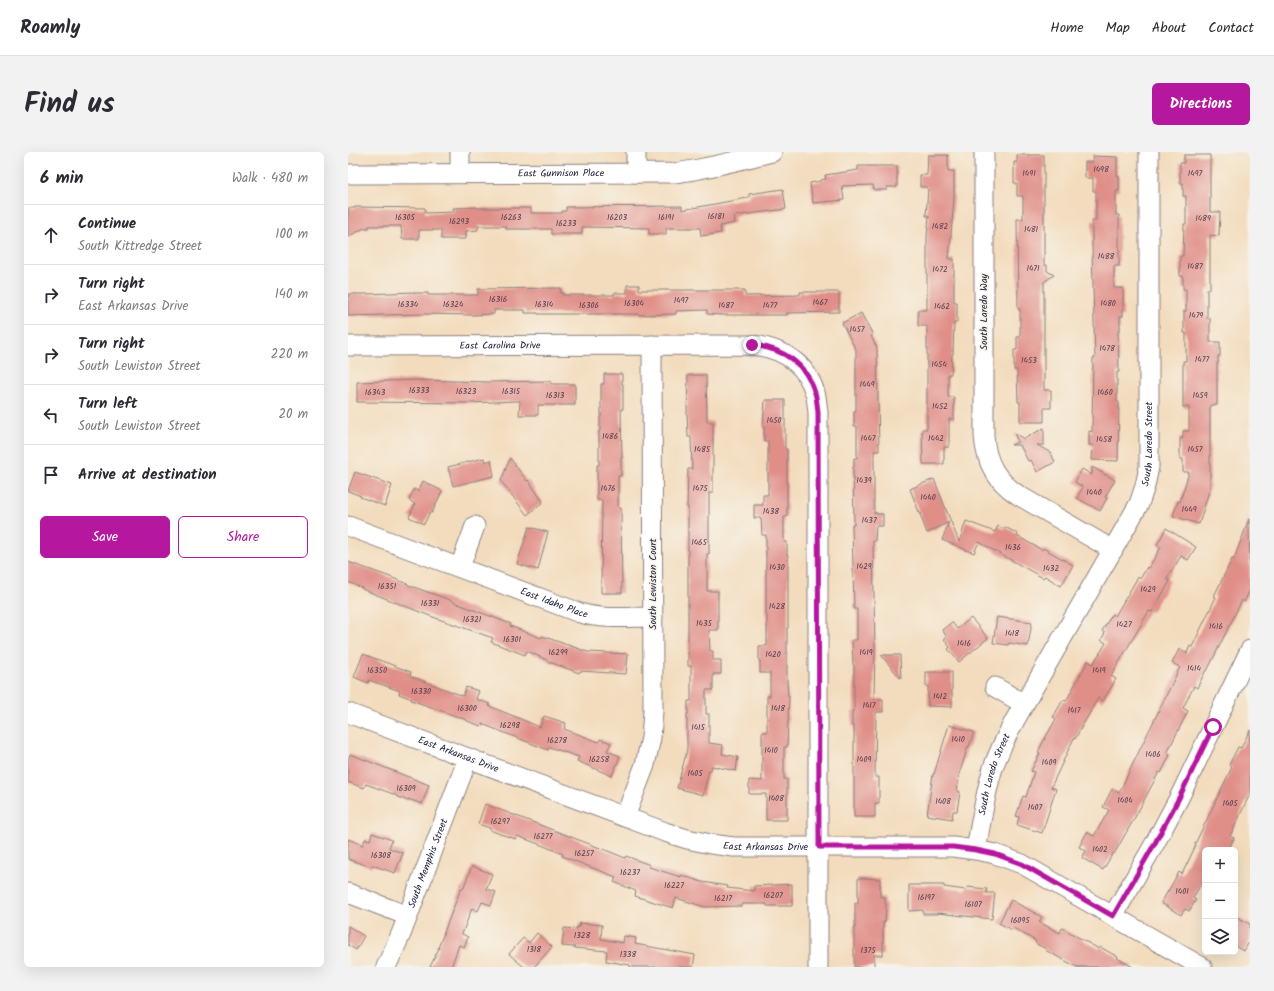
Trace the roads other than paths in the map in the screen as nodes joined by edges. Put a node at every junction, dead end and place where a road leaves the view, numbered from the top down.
1 (460, 152) edge
2 (636, 152) edge
3 (772, 152) edge
4 (984, 152) edge
5 (1150, 152) edge
6 (636, 173) junction
7 (348, 174) edge
8 (460, 174) junction
9 (348, 346) edge
10 (652, 346) junction
11 (348, 526) edge
12 (475, 526) dead end
13 (1113, 550) junction
14 (460, 567) junction
15 (653, 617) junction
16 (1250, 650) edge
17 (995, 687) dead end
18 (1024, 704) junction
19 (348, 713) edge
20 (468, 758) junction
21 (625, 817) junction
22 (819, 847) junction
23 (976, 850) junction
24 (348, 893) edge
25 (408, 916) junction
26 (1113, 916) junction
27 (386, 967) edge
28 (818, 967) edge
29 (1202, 967) edge

1 - 8 street
2 - 6 street
3 - 6 street, East Gunnison Place
4 - 13 street, South Laredo Way
5 - 13 street, South Laredo Street
6 - 8 street, East Gunnison Place
7 - 8 street, East Gunnison Place
9 - 10 street, East Carolina Drive
10 - 15 street, South Lewiston Court
10 - 22 street, East Carolina Drive
11 - 14 street, East Idaho Place
12 - 14 street
13 - 18 street, South Laredo Street
14 - 15 street, East Idaho Place
15 - 21 street, South Lewiston Court
16 - 26 street
17 - 18 street
18 - 23 street, South Laredo Street
19 - 20 street, East Arkansas Drive
20 - 21 street, East Arkansas Drive
20 - 25 street, South Memphis Street
21 - 22 street, East Arkansas Drive
22 - 23 street, East Arkansas Drive
22 - 28 street, East Carolina Drive
23 - 26 street, East Arkansas Drive
24 - 25 street
25 - 27 street, South Memphis Street
26 - 29 street, East Arkansas Drive

